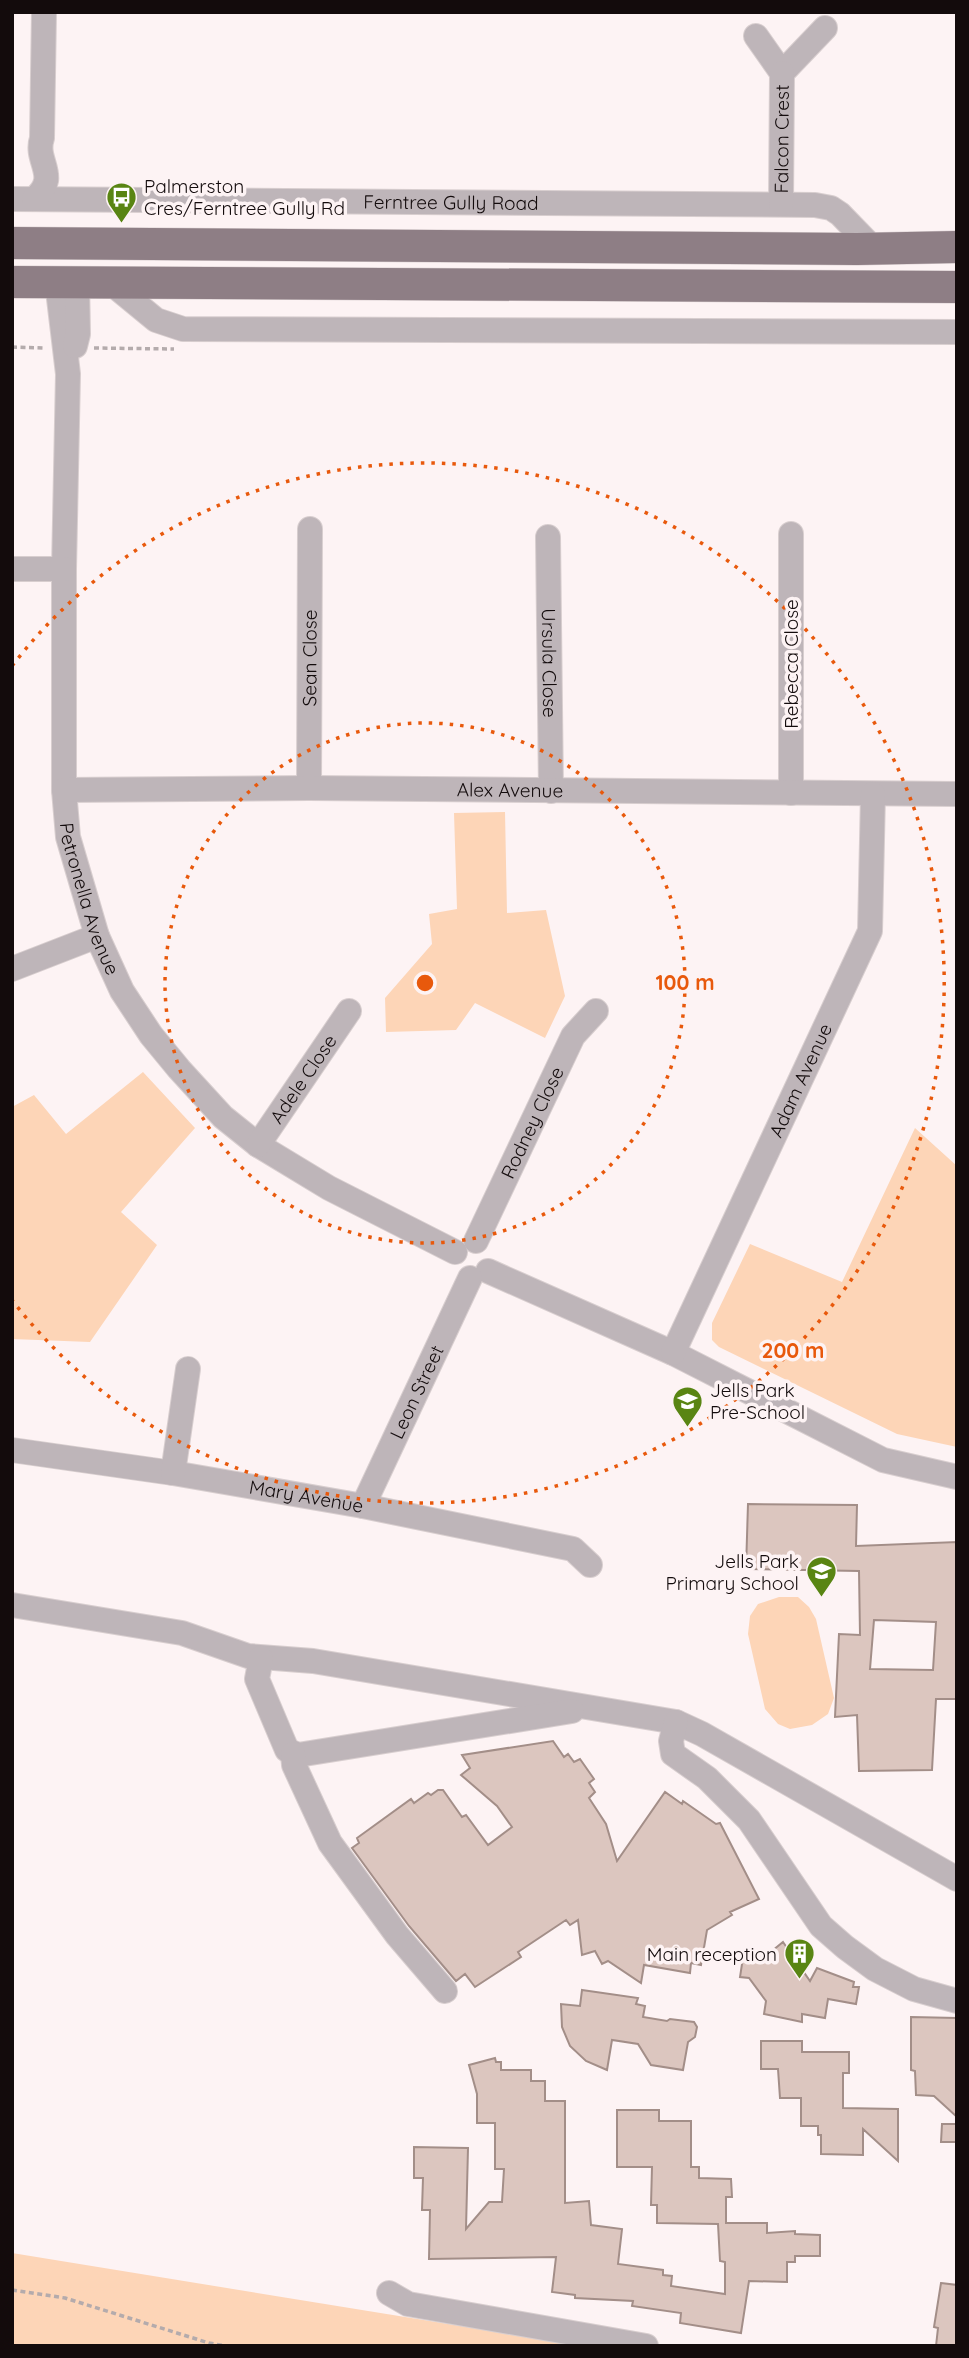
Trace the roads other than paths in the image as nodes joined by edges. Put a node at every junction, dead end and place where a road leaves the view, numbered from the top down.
1 (44, 12) edge
2 (825, 29) dead end
3 (756, 36) dead end
4 (782, 73) junction
5 (23, 199) edge
6 (781, 204) junction
7 (12, 243) edge
8 (66, 244) junction
9 (957, 247) edge
10 (873, 248) junction
11 (67, 282) junction
12 (111, 283) junction
13 (14, 285) edge
14 (957, 287) edge
15 (957, 332) edge
16 (310, 529) dead end
17 (791, 534) dead end
18 (548, 537) dead end
19 (12, 569) edge
20 (64, 569) junction
21 (309, 788) junction
22 (64, 790) junction
23 (551, 791) junction
24 (791, 793) junction
25 (873, 793) junction
26 (957, 794) edge
27 (97, 936) junction
28 (12, 969) edge
29 (349, 1010) dead end
30 (596, 1011) dead end
31 (258, 1145) junction
32 (466, 1246) junction
33 (479, 1274) junction
34 (673, 1353) junction
35 (188, 1369) dead end
36 (12, 1450) edge
37 (173, 1474) junction
38 (957, 1477) edge
39 (363, 1506) junction
40 (590, 1565) dead end
41 (12, 1605) edge
42 (261, 1658) junction
43 (592, 1708) junction
44 (676, 1723) junction
45 (293, 1754) junction
46 (957, 1879) edge
47 (445, 1991) dead end
48 (957, 2001) edge
49 (388, 2293) dead end
50 (646, 2346) edge

1 - 5 street
2 - 4 street, Falcon Crest
3 - 4 street, Falcon Crest
4 - 6 street, Falcon Crest
5 - 6 street, Ferntree Gully Road
6 - 10 street, Ferntree Gully Road
7 - 8 main road
8 - 10 main road
8 - 11 main road
9 - 10 main road
11 - 12 main road
11 - 13 main road
11 - 20 street, Petronella Avenue
12 - 14 main road
12 - 15 street
16 - 21 street, Sean Close
17 - 24 street, Rebecca Close
18 - 23 street, Ursula Close
19 - 20 street
20 - 22 street, Petronella Avenue
21 - 22 street, Alex Avenue
21 - 23 street, Alex Avenue
22 - 27 street, Petronella Avenue
23 - 24 street, Alex Avenue
24 - 25 street, Alex Avenue
25 - 26 street, Alex Avenue
25 - 34 street, Adam Avenue
27 - 28 street
27 - 31 street, Petronella Avenue
29 - 31 street, Adele Close
30 - 32 street, Rodney Close
31 - 32 street, Petronella Avenue
32 - 33 street
33 - 34 street
33 - 39 street, Leon Street
34 - 38 street
35 - 37 street
36 - 37 street, Mary Avenue
37 - 39 street, Mary Avenue
39 - 40 street, Mary Avenue
41 - 42 street
42 - 43 street
42 - 45 street
43 - 44 street
43 - 45 street
44 - 46 street
44 - 48 street
45 - 47 street
49 - 50 street

